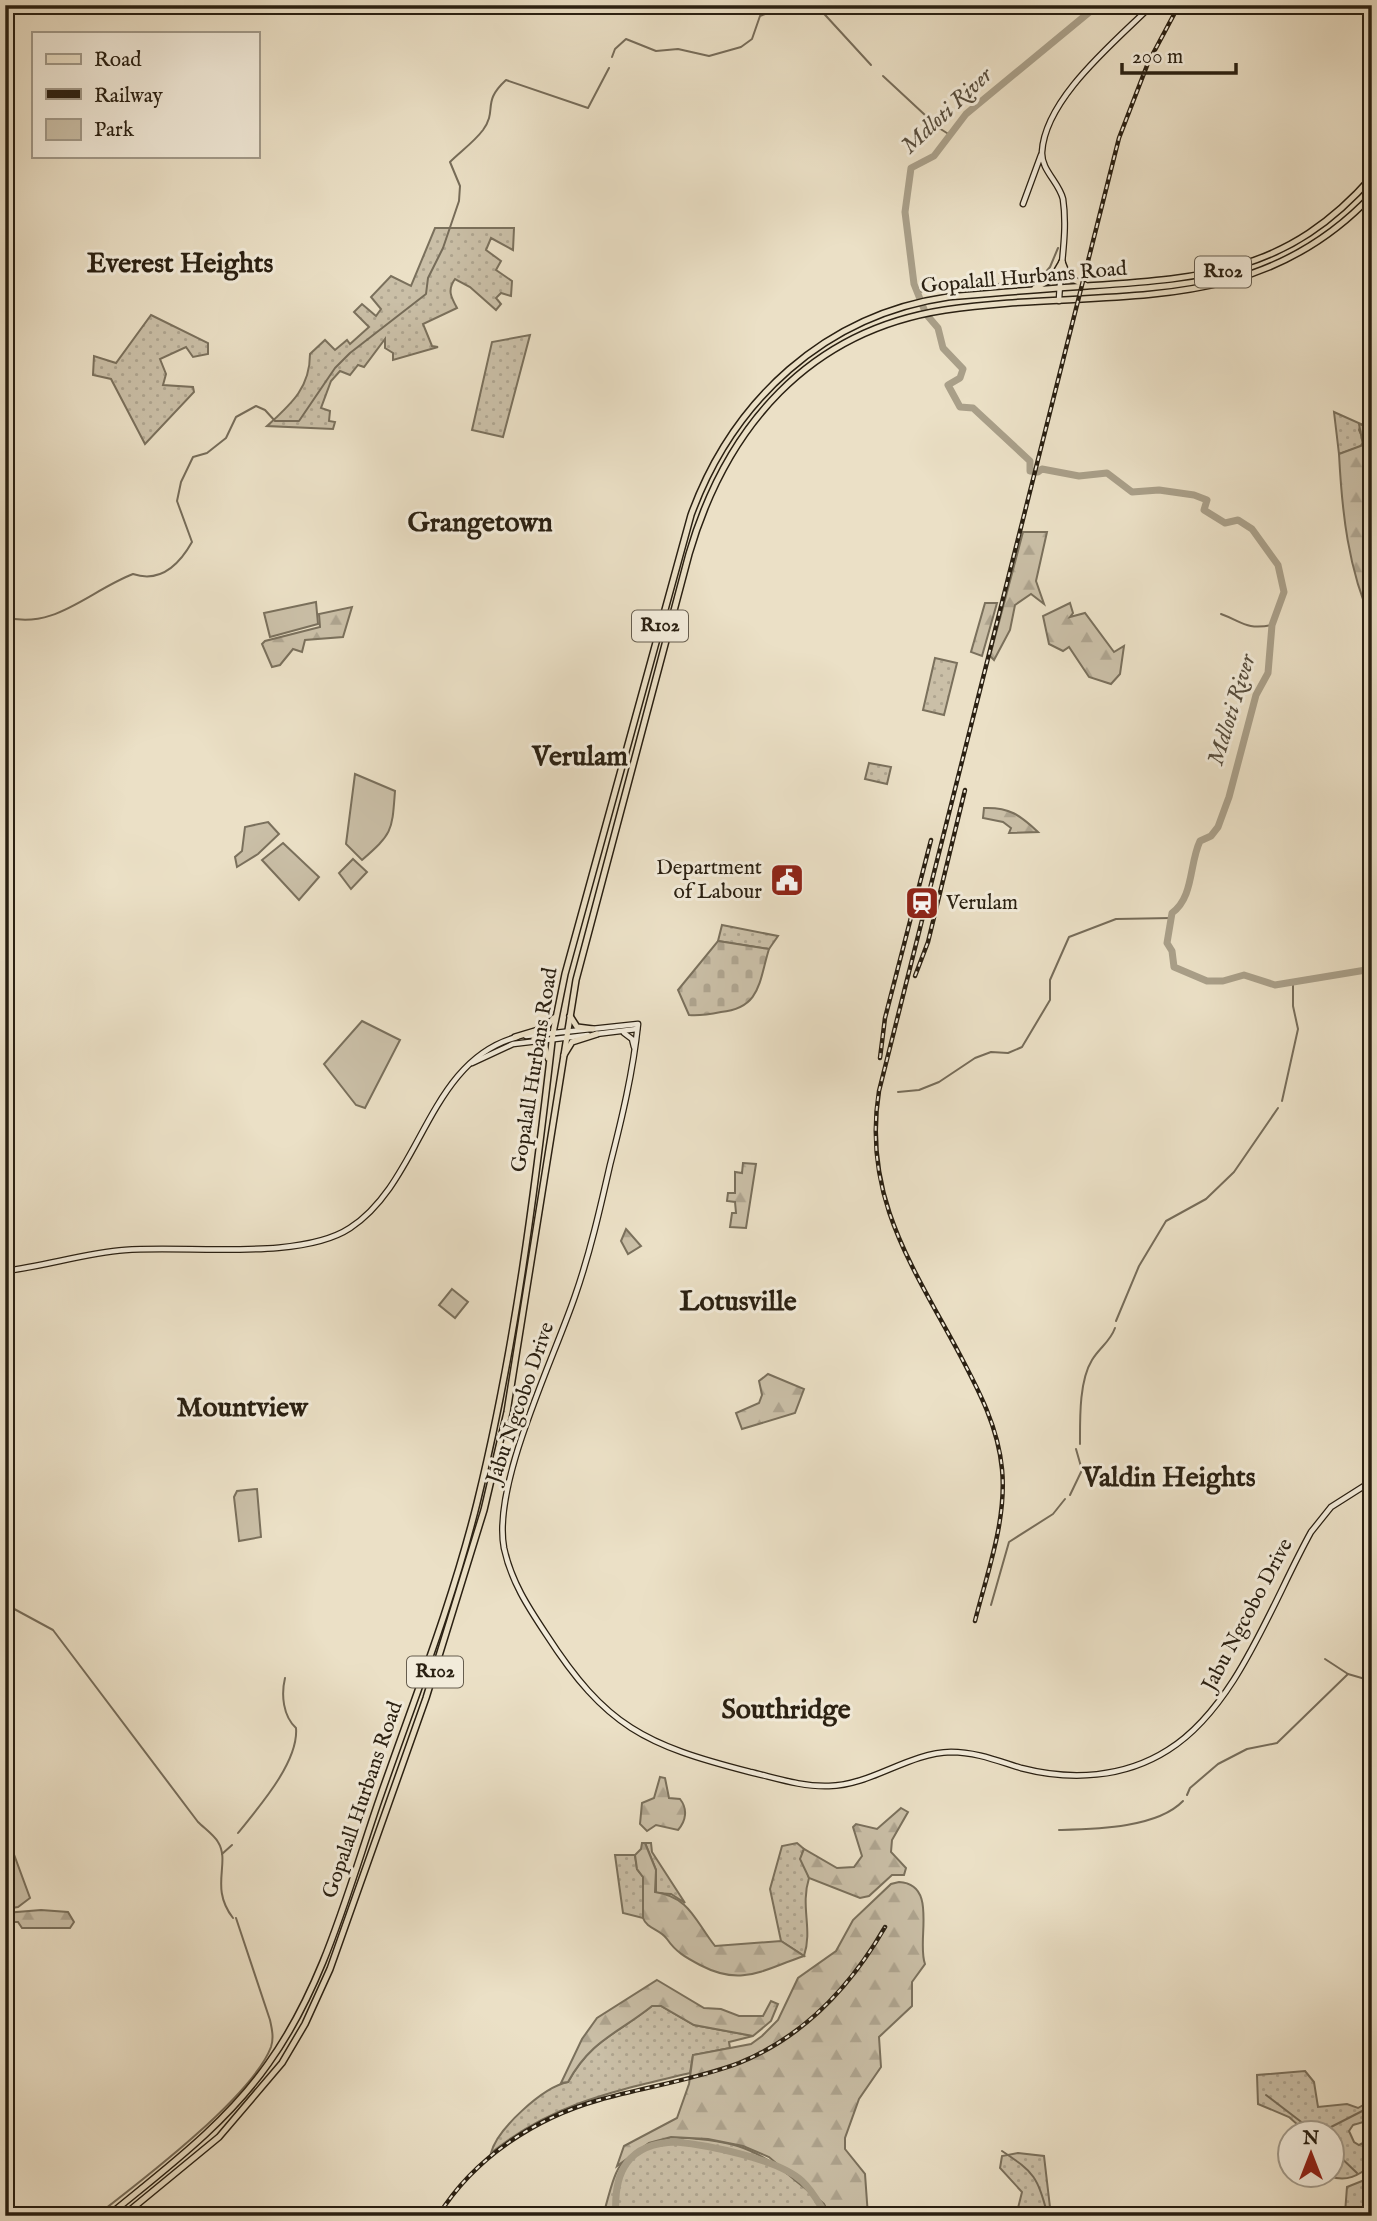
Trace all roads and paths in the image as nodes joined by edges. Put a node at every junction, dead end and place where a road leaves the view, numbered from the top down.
1 (1152, 5) edge
2 (1041, 154) junction
3 (1372, 177) edge
4 (1372, 195) edge
5 (1024, 204) dead end
6 (1062, 262) junction
7 (1088, 286) junction
8 (1059, 288) junction
9 (1030, 290) junction
10 (1059, 301) junction
11 (569, 1013) junction
12 (556, 1014) junction
13 (638, 1026) junction
14 (595, 1032) junction
15 (616, 1032) junction
16 (565, 1034) junction
17 (552, 1035) junction
18 (515, 1037) junction
19 (534, 1039) junction
20 (635, 1051) junction
21 (549, 1061) junction
22 (471, 1064) junction
23 (559, 1076) junction
24 (5, 1271) edge
25 (1372, 1481) edge
26 (108, 2216) edge
27 (123, 2216) edge

1 - 2 main road
2 - 5 main road
2 - 6 main road
3 - 7 main road, Gopalall Hurbans Road / R102
4 - 10 main road, Gopalall Hurbans Road / R102
6 - 7 main road
6 - 8 main road
6 - 9 main road
7 - 8 main road, Gopalall Hurbans Road / R102
8 - 9 main road, Gopalall Hurbans Road / R102
8 - 10 main road
9 - 12 main road, Gopalall Hurbans Road / R102
10 - 11 main road, Gopalall Hurbans Road / R102
11 - 14 main road
11 - 16 main road, Gopalall Hurbans Road / R102
12 - 17 main road, Gopalall Hurbans Road / R102
12 - 18 main road
13 - 14 main road
13 - 15 main road
13 - 20 main road, Jabu Ngcobo Drive
14 - 15 main road
14 - 16 main road
14 - 23 main road
15 - 20 main road
16 - 17 main road
16 - 23 main road, Gopalall Hurbans Road / R102
17 - 18 main road
17 - 19 main road
17 - 21 main road, Gopalall Hurbans Road / R102
18 - 22 main road
19 - 21 main road
19 - 22 main road
20 - 25 main road, Jabu Ngcobo Drive
21 - 26 main road, Gopalall Hurbans Road / R102
22 - 24 main road
23 - 27 main road, Gopalall Hurbans Road / R102

